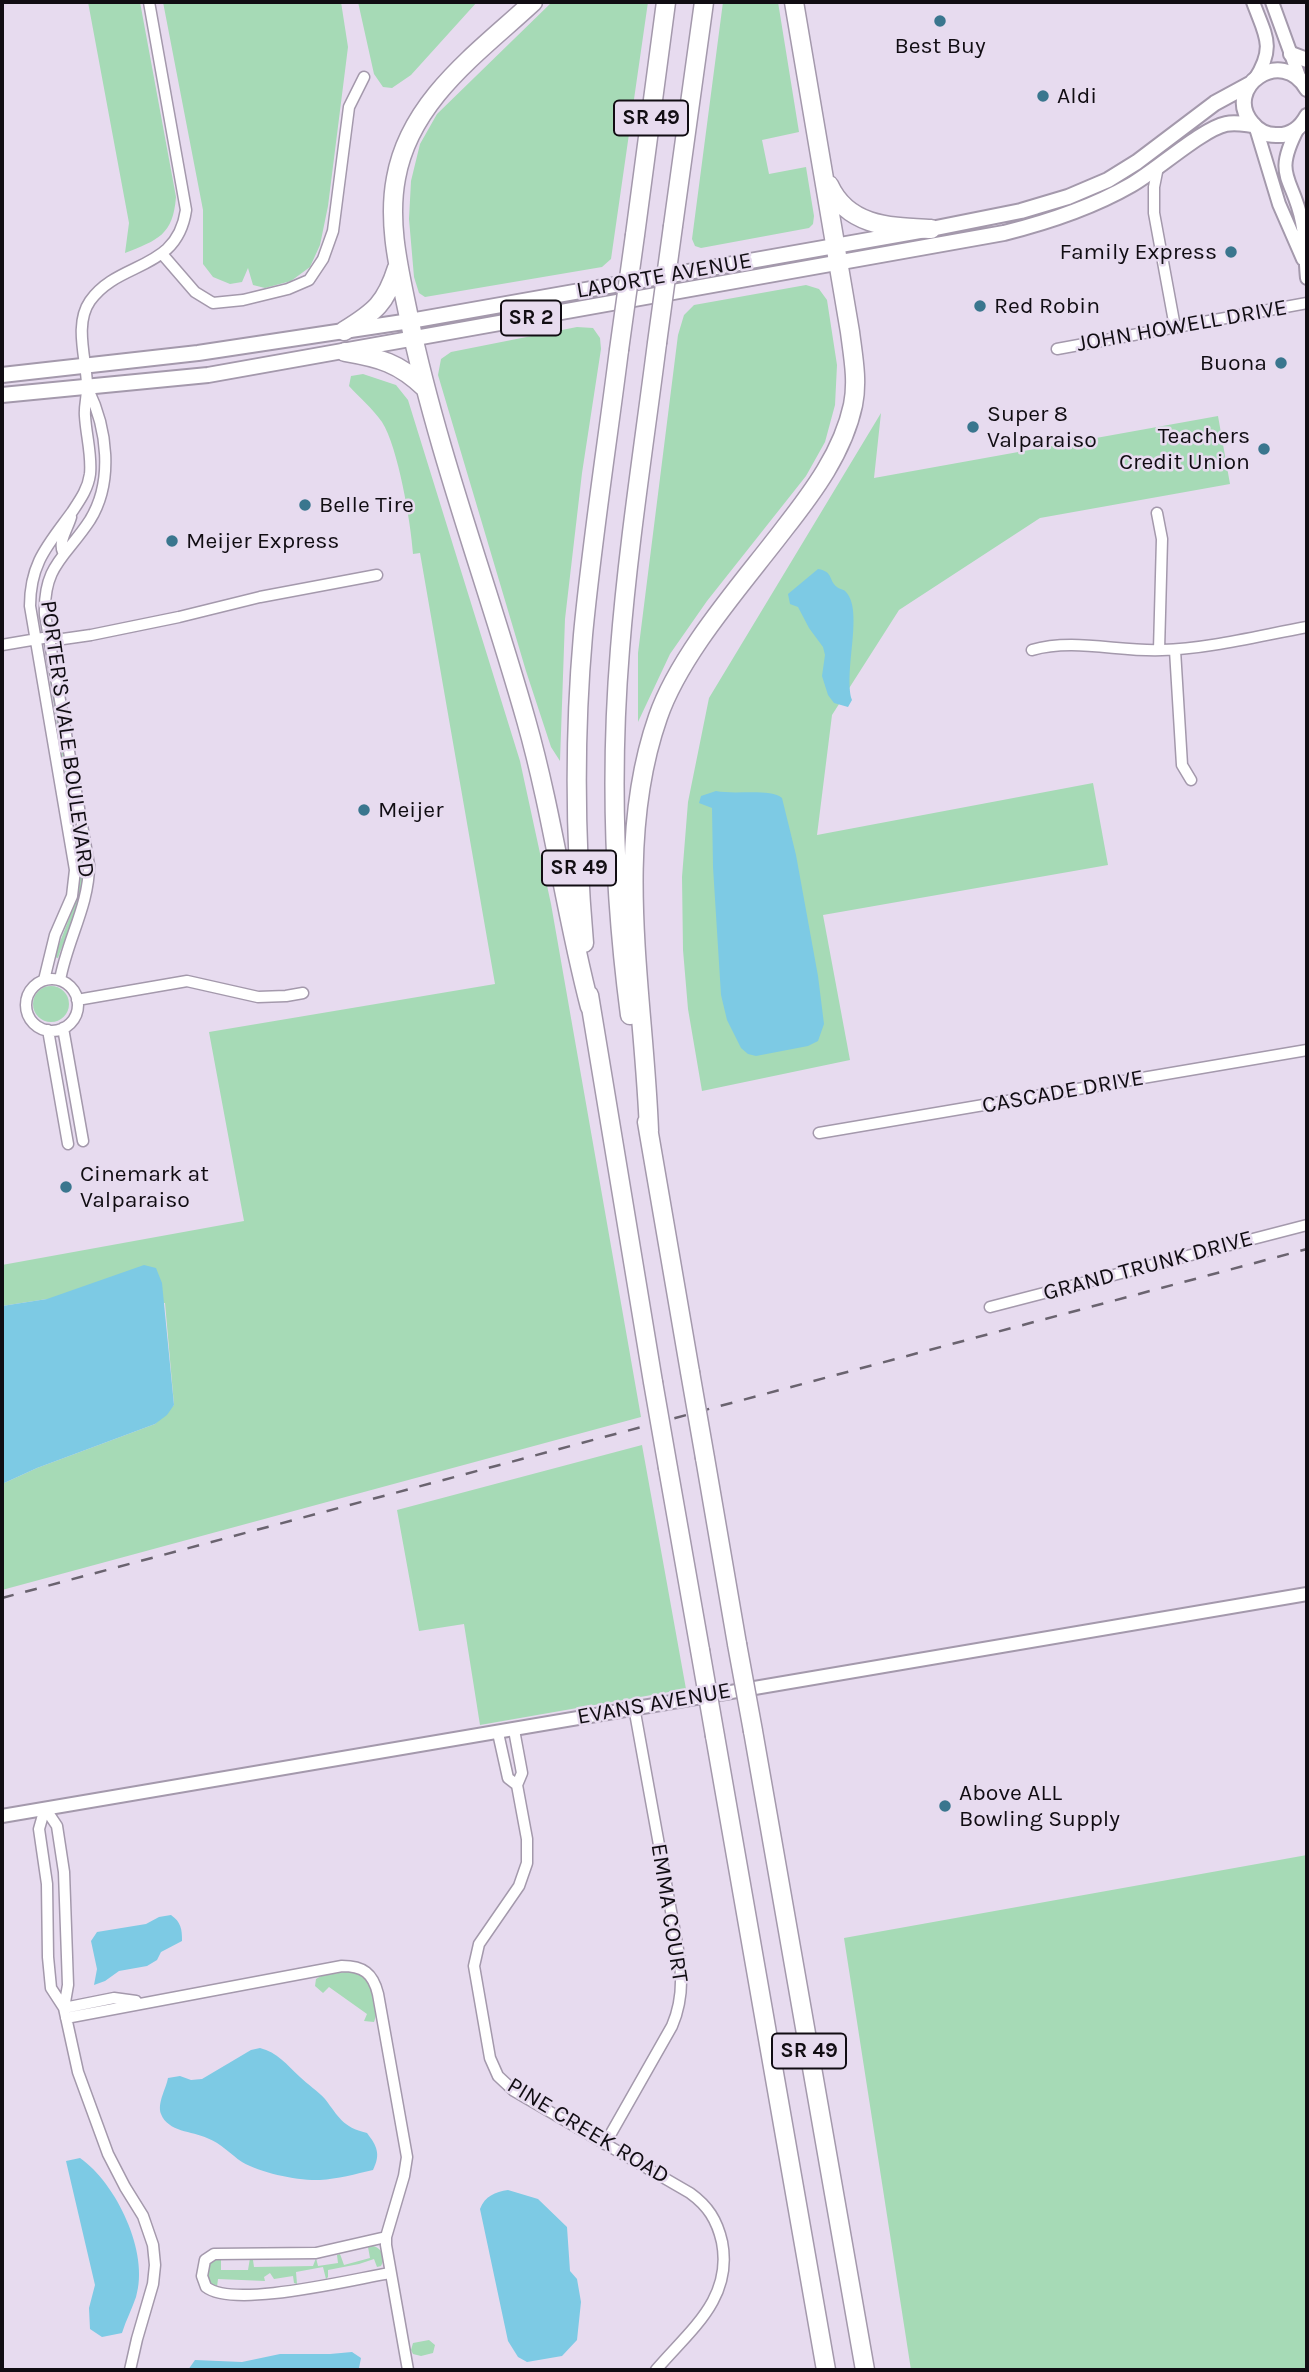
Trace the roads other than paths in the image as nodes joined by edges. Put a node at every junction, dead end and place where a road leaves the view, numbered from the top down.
1 (149, 2) edge
2 (533, 2) edge
3 (666, 2) edge
4 (704, 2) edge
5 (794, 2) edge
6 (1253, 2) edge
7 (1272, 2) edge
8 (1291, 54) junction
9 (1307, 60) edge
10 (364, 77) dead end
11 (1252, 81) junction
12 (1305, 83) edge
13 (1304, 122) edge
14 (1255, 126) junction
15 (1158, 167) junction
16 (823, 172) junction
17 (931, 229) junction
18 (835, 246) junction
19 (163, 255) junction
20 (838, 264) junction
21 (398, 265) junction
22 (1306, 272) edge
23 (1307, 303) edge
24 (410, 321) junction
25 (1175, 327) junction
26 (344, 331) junction
27 (414, 340) junction
28 (1057, 349) dead end
29 (345, 352) junction
30 (85, 365) junction
31 (2, 375) edge
32 (87, 387) junction
33 (425, 388) junction
34 (2, 396) edge
35 (73, 510) junction
36 (1157, 513) dead end
37 (64, 552) junction
38 (377, 575) dead end
39 (1307, 627) edge
40 (49, 637) junction
41 (35, 639) junction
42 (2, 645) edge
43 (1032, 650) dead end
44 (1159, 650) junction
45 (1175, 650) junction
46 (1191, 780) dead end
47 (44, 980) junction
48 (60, 980) junction
49 (303, 993) dead end
50 (77, 1000) junction
51 (590, 1007) junction
52 (63, 1028) junction
53 (48, 1030) junction
54 (1307, 1050) edge
55 (649, 1131) junction
56 (819, 1133) dead end
57 (83, 1141) dead end
58 (68, 1144) dead end
59 (1307, 1225) edge
60 (990, 1307) dead end
61 (1307, 1594) edge
62 (634, 1707) junction
63 (514, 1730) junction
64 (498, 1733) junction
65 (517, 1785) junction
66 (45, 1808) junction
67 (2, 1816) edge
68 (65, 2013) junction
69 (604, 2144) junction
70 (386, 2237) junction
71 (390, 2273) junction
72 (663, 2368) edge
73 (131, 2370) edge
74 (408, 2370) edge
75 (826, 2370) edge
76 (865, 2370) edge

1 - 19 street
2 - 21 highway
3 - 51 highway, SR 49, bridge
4 - 55 highway, SR 49, bridge
5 - 16 highway
6 - 11 street
7 - 8 street
8 - 9 main road
8 - 12 street
10 - 19 street
11 - 12 main road, LAPORTE AVENUE
11 - 14 main road
11 - 17 main road, LAPORTE AVENUE
13 - 14 main road, LAPORTE AVENUE
13 - 22 street
14 - 15 main road, LAPORTE AVENUE
14 - 22 street
15 - 20 main road, LAPORTE AVENUE
15 - 25 street
16 - 17 highway
16 - 18 highway
17 - 18 main road, LAPORTE AVENUE
18 - 20 highway
18 - 24 main road, LAPORTE AVENUE
19 - 30 street, PORTER'S VALE BOULEVARD
20 - 27 main road, LAPORTE AVENUE / SR 2
20 - 55 highway
21 - 24 highway
21 - 26 highway
23 - 25 street, JOHN HOWELL DRIVE
24 - 26 main road, LAPORTE AVENUE
24 - 27 highway
25 - 28 street, JOHN HOWELL DRIVE
26 - 30 main road, LAPORTE AVENUE
27 - 29 main road, LAPORTE AVENUE / SR 2
27 - 33 highway
29 - 32 main road, LAPORTE AVENUE / SR 2
29 - 33 highway
30 - 31 main road, LAPORTE AVENUE
30 - 32 street, PORTER'S VALE BOULEVARD
32 - 34 main road, LAPORTE AVENUE / SR 2
32 - 35 street, PORTER'S VALE BOULEVARD
32 - 37 street, PORTER'S VALE BOULEVARD
33 - 51 highway
35 - 37 street
35 - 41 street, PORTER'S VALE BOULEVARD
36 - 44 street
37 - 40 street, PORTER'S VALE BOULEVARD
38 - 40 street
39 - 45 street
40 - 41 street
40 - 48 street, PORTER'S VALE BOULEVARD
41 - 42 street
41 - 47 street, PORTER'S VALE BOULEVARD
43 - 44 street
44 - 45 street
45 - 46 street
47 - 48 street
47 - 53 street
48 - 50 street
49 - 50 street
50 - 52 street
51 - 75 highway, SR 49, bridge
52 - 53 street
52 - 57 street
53 - 58 street
54 - 56 street, CASCADE DRIVE
55 - 76 highway, SR 49, bridge
59 - 60 street, GRAND TRUNK DRIVE
61 - 62 street, EVANS AVENUE
62 - 63 street, EVANS AVENUE
62 - 69 street, EMMA COURT
63 - 64 street, EVANS AVENUE
63 - 65 street, PINE CREEK ROAD
64 - 65 street, PINE CREEK ROAD
64 - 66 street, EVANS AVENUE
65 - 69 street, PINE CREEK ROAD
66 - 67 street, EVANS AVENUE
66 - 68 street
66 - 68 street
68 - 70 street
68 - 73 street
69 - 72 street, PINE CREEK ROAD
70 - 71 street
70 - 71 street
71 - 74 street

